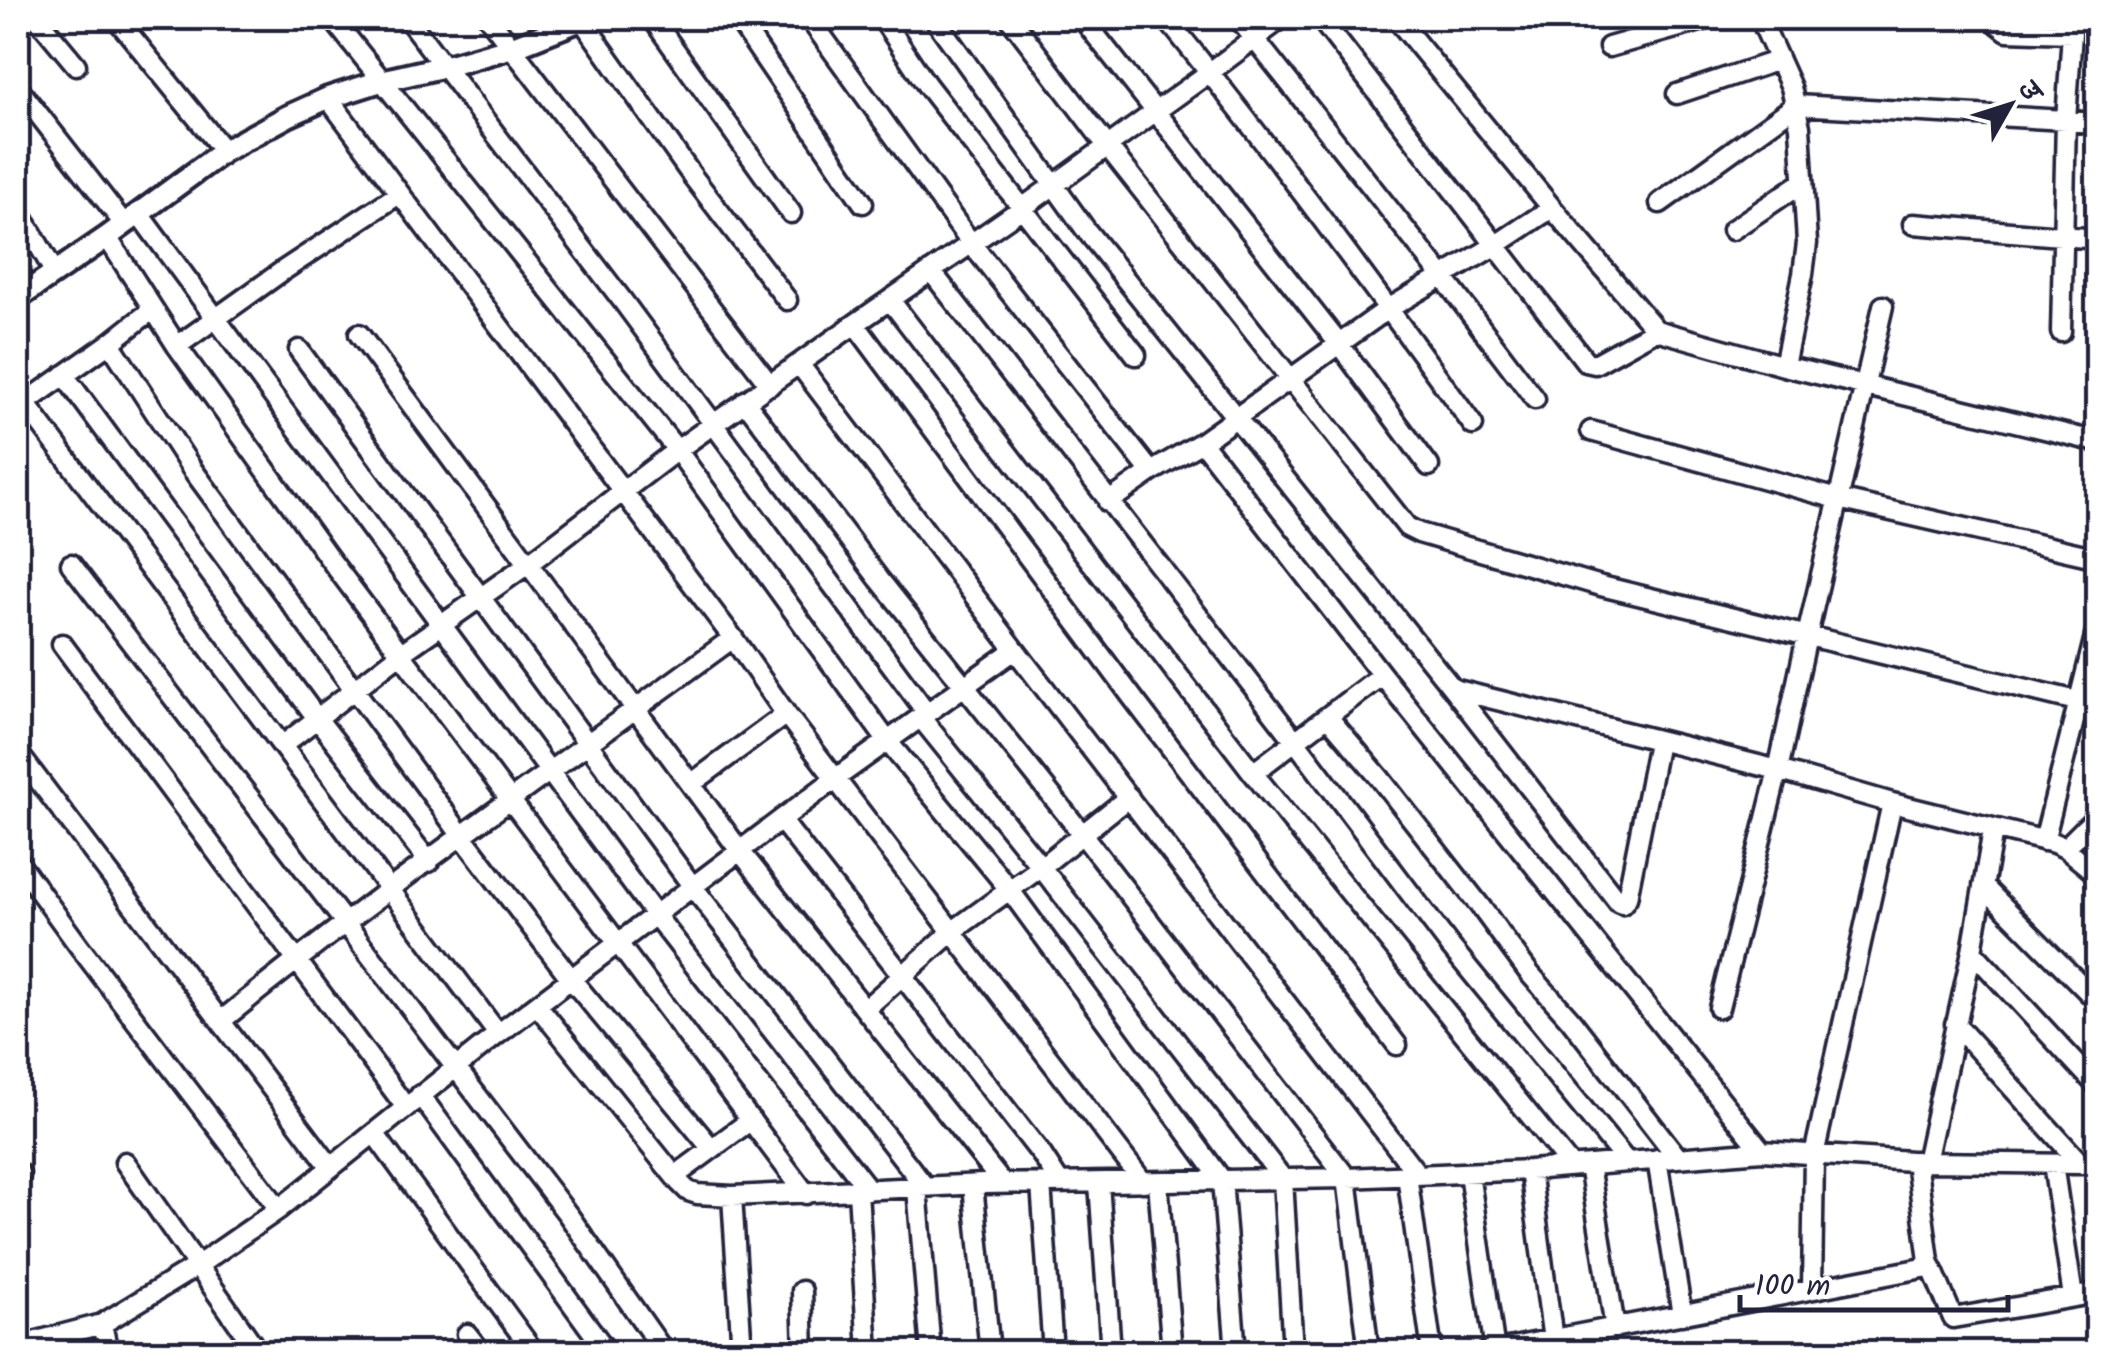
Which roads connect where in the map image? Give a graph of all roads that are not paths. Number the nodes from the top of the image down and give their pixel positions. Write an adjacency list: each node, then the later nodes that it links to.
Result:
1 (37, 18): 28 (street)
2 (116, 18): 40 (street)
3 (332, 18): 31 (street)
4 (407, 18): 29 (street)
5 (489, 18): 25 (street)
6 (584, 18): 22 (street); 61 (street)
7 (652, 18): 49 (street)
8 (738, 18): 44 (street)
9 (809, 18): 55 (street)
10 (882, 18): 48 (street)
11 (934, 18): 42 (street)
12 (1010, 18): 39 (street)
13 (1082, 18): 36 (street)
14 (1166, 18): 30 (street)
15 (1238, 18): 24 (street)
16 (1282, 18): 24 (street)
17 (1320, 18): 56 (street)
18 (1396, 18): 46 (street)
19 (1711, 18): 26 (street)
20 (1760, 18): 27 (street)
21 (1996, 18): 23 (street)
22 (553, 24): 25 (street)
23 (2072, 25): 37 (street)
24 (1254, 38): 30 (street); 59 (street)
25 (513, 47): 29 (street); 81 (street)
26 (1609, 47)
27 (1779, 60): 33 (street); 35 (street)
28 (76, 65)
29 (446, 66): 31 (street); 87 (street)
30 (1210, 72): 36 (street); 65 (street)
31 (382, 81): 34 (street); 91 (street)
32 (18, 88): 51 (street)
33 (1677, 94)
34 (328, 98): 40 (street); 43 (street)
35 (1796, 105): 37 (street); 41 (street); 45 (street)
36 (1156, 112): 39 (street); 72 (street)
37 (2066, 120): 38 (street); 53 (street)
38 (2098, 124)
39 (1108, 147): 42 (street); 79 (street)
40 (224, 151): 51 (street)
41 (1803, 182): 52 (street); 77 (street)
42 (1053, 185): 48 (street); 85 (street)
43 (399, 194): 66 (street); 94 (street)
44 (863, 203)
45 (1660, 203)
46 (1552, 208): 56 (street); 68 (street)
47 (18, 209): 58 (street)
48 (1021, 209): 55 (street); 75 (street)
49 (791, 212)
50 (1914, 224): 53 (street)
51 (124, 225): 58 (street); 64 (street); 66 (street)
52 (1732, 230)
53 (2063, 236): 54 (street); 69 (street)
54 (2098, 239)
55 (970, 243): 57 (street); 93 (street)
56 (1496, 245): 59 (street); 68 (street)
57 (931, 271): 62 (street); 96 (street)
58 (55, 273): 60 (street)
59 (1442, 276): 65 (street); 82 (street)
60 (18, 298)
61 (787, 300)
62 (890, 300): 67 (street); 126 (street)
63 (1884, 306): 80 (street)
64 (153, 309): 71 (street); 73 (street)
65 (1388, 309): 72 (street); 86 (street)
66 (214, 318): 73 (street); 102 (street)
67 (855, 324): 76 (street); 163 (street)
68 (1656, 330): 77 (street)
69 (2061, 332)
70 (359, 334): 99 (street)
71 (110, 343): 78 (street); 110 (street)
72 (1338, 344): 79 (street); 92 (street)
73 (177, 346): 107 (street)
74 (299, 350): 100 (street)
75 (1136, 355)
76 (799, 364): 81 (street); 106 (street)
77 (1784, 366): 80 (street)
78 (64, 375): 84 (street); 117 (street)
79 (1290, 378): 85 (street); 103 (street)
80 (1866, 384): 90 (street); 95 (street)
81 (770, 385): 83 (street)
82 (1535, 399)
83 (745, 401): 87 (street); 109 (street)
84 (21, 405): 122 (street)
85 (1236, 418): 89 (street); 111 (street)
86 (1473, 424)
87 (712, 425): 91 (street); 115 (street)
88 (1591, 431): 95 (street)
89 (1202, 442): 93 (street); 108 (street)
90 (2098, 442)
91 (677, 450): 94 (street); 118 (street)
92 (1429, 466)
93 (1150, 472): 96 (street)
94 (622, 491): 99 (street); 104 (street)
95 (1838, 499): 97 (street); 103 (street)
96 (1108, 502): 119 (street)
97 (2098, 558)
98 (71, 564): 149 (street)
99 (528, 564): 100 (street); 113 (street)
100 (481, 599): 102 (street); 121 (street)
101 (2098, 624): 112 (street)
102 (442, 626): 107 (street); 124 (street)
103 (1806, 636): 112 (street); 125 (street)
104 (734, 638): 113 (street); 114 (street)
105 (62, 644): 153 (street)
106 (1016, 652): 109 (street); 129 (street)
107 (400, 654): 110 (street); 130 (street)
108 (1382, 675): 116 (street); 170 (street)
109 (965, 685): 115 (street); 135 (street)
110 (354, 689): 117 (street); 136 (street)
111 (1453, 690): 120 (street); 120 (street)
112 (2077, 701): 137 (street)
113 (636, 709): 121 (street); 128 (street)
114 (786, 714): 127 (street); 128 (street)
115 (924, 715): 118 (street); 142 (street)
116 (1328, 716): 119 (street); 172 (street)
117 (316, 717): 122 (street); 141 (street)
118 (888, 742): 127 (street); 146 (street)
119 (1296, 742): 126 (street); 176 (street)
120 (1658, 742): 125 (street)
121 (586, 743): 124 (street); 145 (street)
122 (283, 745): 147 (street)
123 (18, 753): 160 (street)
124 (549, 770): 130 (street); 148 (street)
125 (1778, 770): 131 (street); 158 (street)
126 (1252, 773): 179 (street)
127 (836, 778): 133 (street); 150 (street)
128 (691, 784): 139 (street)
129 (1129, 796): 135 (street); 183 (street)
130 (511, 798): 136 (street); 151 (street)
131 (1892, 803): 134 (street); 171 (street)
132 (2098, 815): 138 (street)
133 (781, 820): 139 (street); 154 (street)
134 (1993, 830): 137 (street); 144 (street)
135 (1083, 835): 142 (street); 185 (street)
136 (462, 836): 141 (street); 155 (street)
137 (2044, 841): 138 (street)
138 (2065, 848): 143 (street)
139 (740, 851): 145 (street); 159 (street)
140 (18, 862): 197 (street)
141 (429, 862): 147 (street)
142 (1041, 867): 146 (street); 186 (street)
143 (2098, 875)
144 (1983, 886): 152 (street); 156 (street)
145 (693, 887): 148 (street); 193 (street)
146 (1009, 889): 150 (street); 187 (street)
147 (391, 890): 149 (street); 162 (street)
148 (656, 916): 151 (street); 194 (street)
149 (345, 922): 153 (street); 164 (street)
150 (953, 931): 154 (street); 188 (street)
151 (619, 942): 155 (street); 167 (street)
152 (1972, 950): 161 (street); 165 (street)
153 (295, 960): 160 (street); 166 (street)
154 (901, 977): 159 (street); 189 (street)
155 (572, 980): 157 (street); 169 (street)
156 (2098, 1002)
157 (537, 1005): 162 (street); 184 (street)
158 (1720, 1008)
159 (865, 1010): 191 (street)
160 (220, 1021): 180 (street)
161 (1955, 1024): 174 (street); 177 (street)
162 (498, 1034): 164 (street)
163 (1397, 1044)
164 (456, 1066): 166 (street); 217 (street)
165 (2098, 1087)
166 (413, 1100): 168 (street); 216 (street)
167 (751, 1120): 169 (street); 195 (street)
168 (374, 1133): 180 (street); 215 (street)
169 (712, 1149): 184 (street)
170 (1762, 1150): 171 (street); 172 (street)
171 (1814, 1155): 174 (street); 200 (street)
172 (1678, 1158): 173 (street)
173 (1657, 1159): 176 (street); 204 (street)
174 (1921, 1161): 178 (street); 198 (street)
175 (125, 1162): 199 (street)
176 (1626, 1162): 179 (street)
177 (2089, 1163): 178 (street)
178 (2053, 1164): 203 (street)
179 (1580, 1165): 181 (street); 206 (street)
180 (330, 1166): 197 (street)
181 (1530, 1170): 182 (street); 208 (street)
182 (1470, 1173): 183 (street); 230 (street)
183 (1413, 1175): 185 (street); 229 (street)
184 (675, 1176): 196 (street)
185 (1347, 1178): 186 (street); 228 (street)
186 (1283, 1179): 187 (street); 227 (street)
187 (1222, 1180): 188 (street); 226 (street)
188 (1150, 1182): 190 (street); 225 (street)
189 (1050, 1183): 190 (street); 191 (street); 223 (street)
190 (1099, 1183): 224 (street)
191 (1003, 1184): 192 (street)
192 (973, 1185): 193 (street); 222 (street)
193 (921, 1188): 194 (street); 221 (street)
194 (863, 1191): 195 (street); 220 (street)
195 (806, 1194): 196 (street)
196 (732, 1196): 218 (street)
197 (279, 1209): 199 (street)
198 (1929, 1261): 200 (street); 203 (street)
199 (197, 1266): 205 (street); 213 (street)
200 (1812, 1289): 204 (street)
201 (802, 1291): 219 (street)
202 (2098, 1292): 203 (street)
203 (2073, 1297)
204 (1682, 1315): 206 (street)
205 (102, 1324): 210 (street); 212 (street)
206 (1615, 1328): 208 (street)
207 (467, 1334): 214 (street)
208 (1553, 1340): 230 (street)
209 (18, 1346): 210 (street)
210 (44, 1346)
211 (2098, 1351): 231 (street)
212 (108, 1352)
213 (258, 1352)
214 (481, 1352)
215 (534, 1352)
216 (607, 1352)
217 (664, 1352)
218 (742, 1352)
219 (804, 1352)
220 (868, 1352)
221 (930, 1352)
222 (990, 1352)
223 (1053, 1352)
224 (1111, 1352)
225 (1172, 1352)
226 (1236, 1352)
227 (1294, 1352)
228 (1368, 1352)
229 (1432, 1352)
230 (1491, 1352)
231 (2090, 1352)

